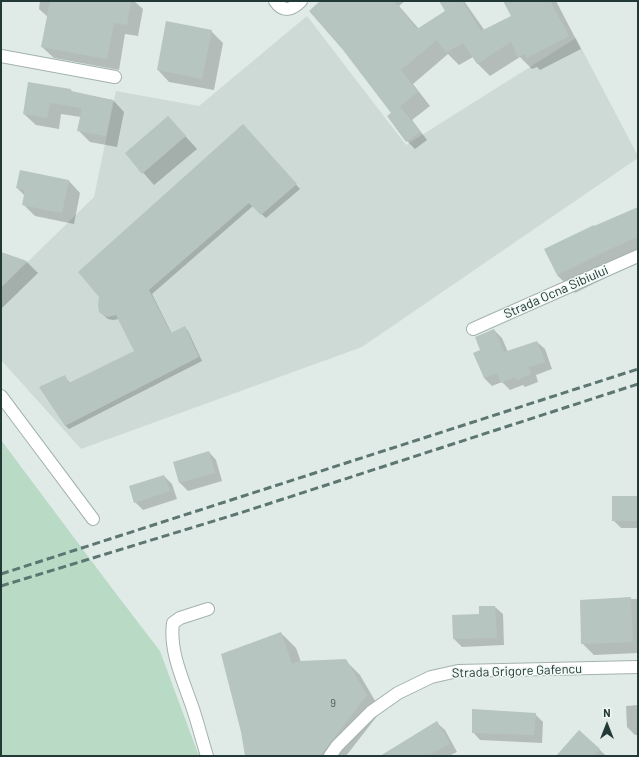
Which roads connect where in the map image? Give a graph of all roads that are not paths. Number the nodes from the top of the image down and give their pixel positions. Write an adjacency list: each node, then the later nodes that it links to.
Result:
1 (275, 1): 2 (street)
2 (301, 1)
3 (1, 56): 4 (street)
4 (115, 77)
5 (638, 256): 6 (street, Strada Ocna Sibiului)
6 (473, 328)
7 (1, 396): 8 (street)
8 (94, 519)
9 (208, 609): 11 (street)
10 (638, 667): 12 (street, Strada Grigore Gafencu)
11 (207, 756)
12 (330, 756)

